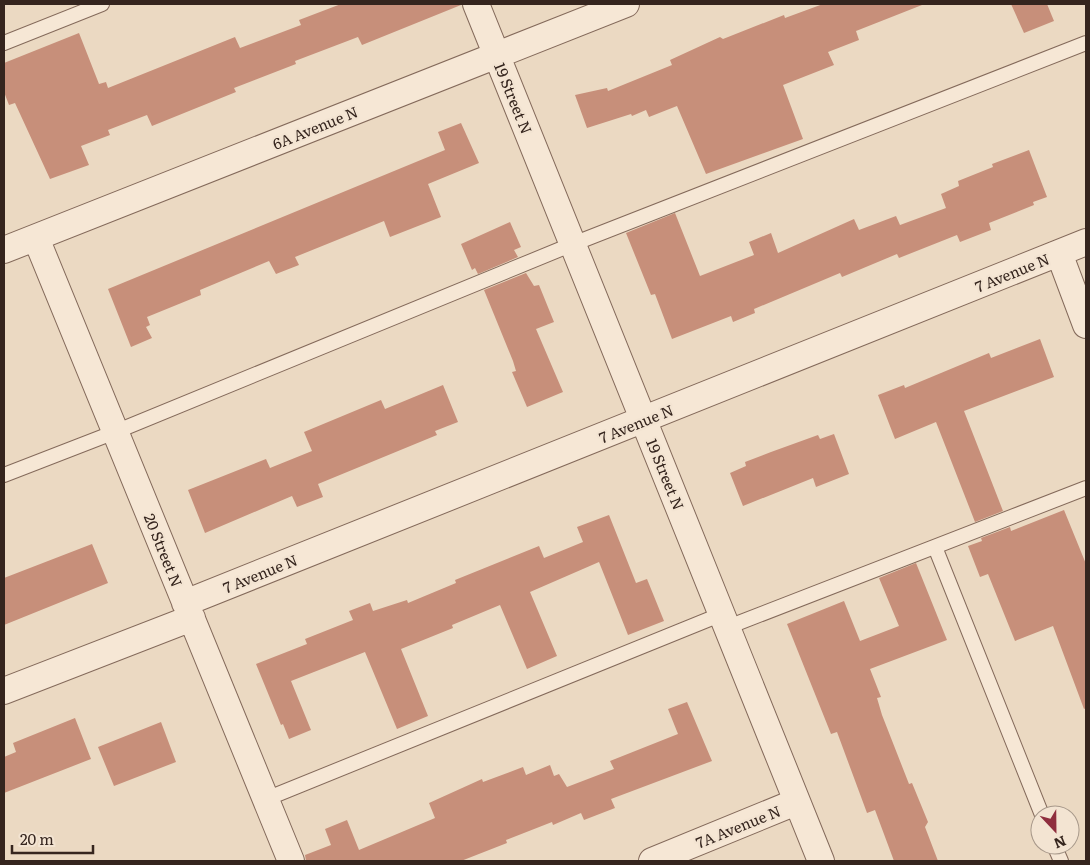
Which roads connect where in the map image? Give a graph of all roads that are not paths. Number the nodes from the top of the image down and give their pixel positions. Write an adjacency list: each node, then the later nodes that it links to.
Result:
1 (102, 4): 4 (lane)
2 (476, 4): 6 (street, 19 Street N)
3 (626, 4): 6 (street, 6A Avenue N)
4 (4, 43)
5 (1086, 43): 10 (lane)
6 (497, 55): 7 (street, 6A Avenue N); 10 (street, 19 Street N)
7 (36, 238): 9 (street, 6A Avenue N); 14 (street, 20 Street N)
8 (1086, 242): 11 (street, 7 Avenue N)
9 (6, 243)
10 (573, 244): 13 (street, 19 Street N); 14 (lane)
11 (1059, 253): 12 (street); 13 (street, 7 Avenue N)
12 (1086, 324)
13 (644, 419): 18 (street, 7 Avenue N); 19 (street, 19 Street N)
14 (115, 432): 15 (lane); 18 (street, 20 Street N)
15 (4, 475)
16 (1086, 488): 17 (lane)
17 (936, 547): 19 (lane); 23 (lane)
18 (188, 610): 20 (street, 7 Avenue N); 21 (street, 20 Street N)
19 (725, 621): 21 (lane); 22 (street, 19 Street N)
20 (4, 691)
21 (266, 798): 24 (street, 20 Street N)
22 (796, 802): 25 (street, 7A Avenue N); 26 (street, 19 Street N)
23 (1038, 805)
24 (291, 861)
25 (652, 861)
26 (821, 861)

